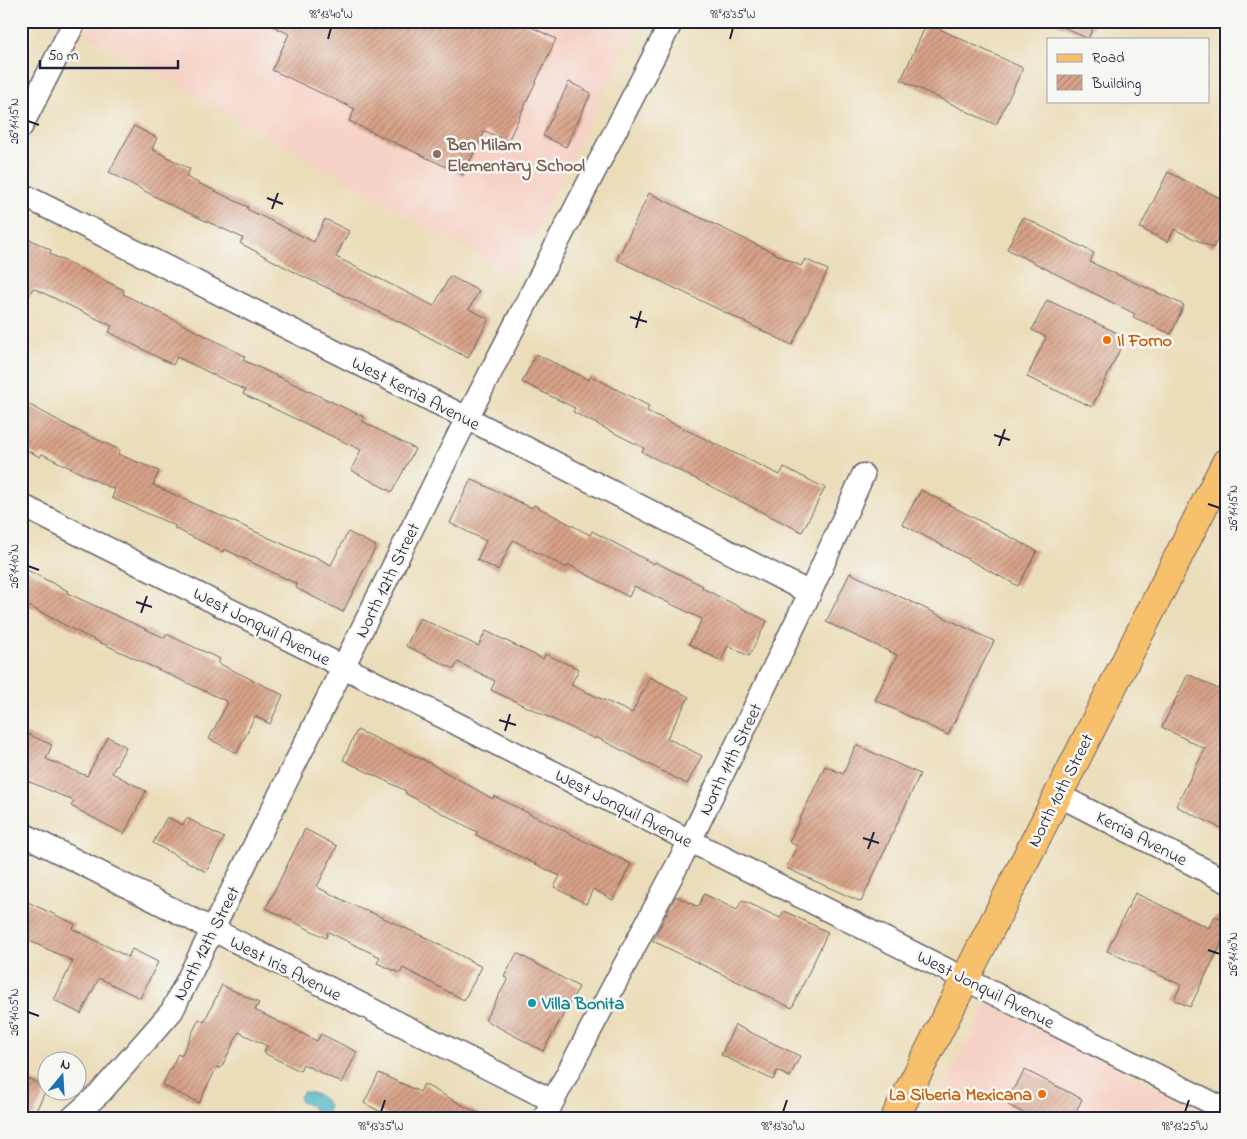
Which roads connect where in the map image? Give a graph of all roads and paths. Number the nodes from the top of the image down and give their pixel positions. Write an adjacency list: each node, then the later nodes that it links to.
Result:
1 (74, 21): 3 (street)
2 (672, 21): 5 (street, North 12th Street)
3 (21, 127)
4 (21, 194): 5 (street, West Kerria Avenue)
5 (467, 418): 9 (street, West Kerria Avenue); 10 (street, North 12th Street)
6 (1226, 462): 11 (main road, North 10th Street)
7 (863, 475): 9 (street, North 11th Street)
8 (21, 506): 10 (street, West Jonquil Avenue)
9 (810, 594): 13 (street, North 11th Street)
10 (344, 667): 13 (street, West Jonquil Avenue); 15 (street, North 12th Street)
11 (1058, 795): 14 (street, Kerria Avenue); 16 (main road, North 10th Street)
12 (21, 833): 15 (street, West Iris Avenue)
13 (690, 841): 16 (street, West Jonquil Avenue); 17 (street, North 11th Street)
14 (1226, 881)
15 (213, 931): 17 (street, West Iris Avenue); 19 (street, North 12th Street)
16 (965, 978): 18 (street, West Jonquil Avenue); 20 (main road, North 10th Street)
17 (548, 1109)
18 (1226, 1110)
19 (72, 1118)
20 (895, 1118)

